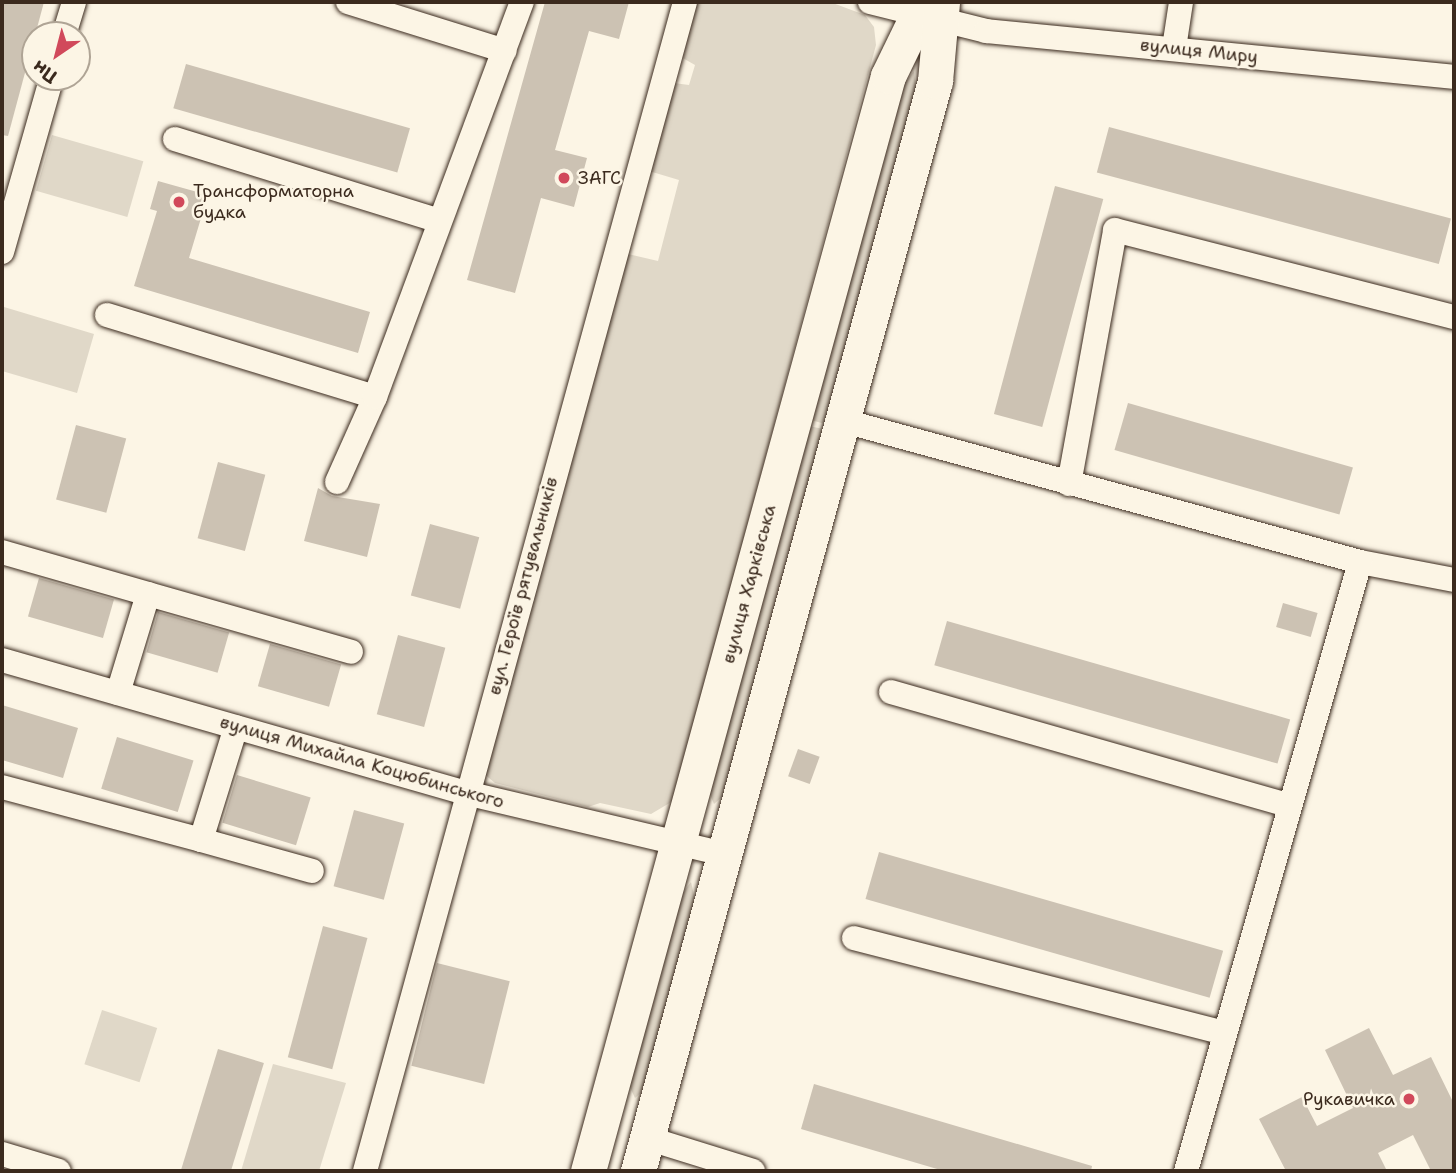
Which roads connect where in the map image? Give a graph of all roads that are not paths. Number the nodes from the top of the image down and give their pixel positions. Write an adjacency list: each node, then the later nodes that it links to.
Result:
1 (74, 2): 8 (street)
2 (348, 2): 10 (street)
3 (522, 2): 10 (street)
4 (685, 2): 32 (street, вул. Героїв рятувальників)
5 (870, 2): 7 (street, вулиця Миру)
6 (1181, 2): 9 (street)
7 (931, 10): 9 (street, вулиця Миру); 19 (street); 35 (street, вулиця Харківська)
8 (68, 21)
9 (1174, 48): 11 (street, вулиця Миру)
10 (505, 51): 14 (street)
11 (1454, 76)
12 (48, 91): 15 (street)
13 (175, 139): 14 (street)
14 (440, 221): 18 (street)
15 (2, 252)
16 (107, 315): 18 (street)
17 (1454, 317): 21 (street)
18 (375, 397): 20 (street)
19 (844, 421): 21 (street); 36 (street)
20 (337, 482)
21 (1069, 484): 23 (street)
22 (2, 552): 25 (street)
23 (1360, 562): 24 (street); 33 (street)
24 (1454, 580)
25 (148, 594): 26 (street); 29 (street)
26 (351, 652)
27 (2, 660): 29 (street, вулиця Михайла Коцюбинського)
28 (891, 692): 33 (street)
29 (118, 693): 30 (street, вулиця Михайла Коцюбинського)
30 (236, 727): 32 (street, вулиця Михайла Коцюбинського); 34 (street)
31 (2, 787): 34 (street)
32 (466, 793): 35 (street, вулиця Михайла Коцюбинського); 44 (street, вул. Героїв рятувальників)
33 (1288, 805): 39 (street)
34 (201, 840): 37 (street)
35 (677, 844): 36 (street, вулиця Михайла Коцюбинського); 40 (street, вулиця Харківська)
36 (724, 854): 41 (street)
37 (312, 871)
38 (854, 938): 39 (street)
39 (1223, 1033): 48 (street)
40 (600, 1126): 41 (street); 45 (street, вулиця Харківська)
41 (647, 1138): 46 (street); 47 (street)
42 (2, 1154): 43 (street)
43 (59, 1171)
44 (365, 1171)
45 (588, 1171)
46 (638, 1171)
47 (753, 1171)
48 (1186, 1171)

